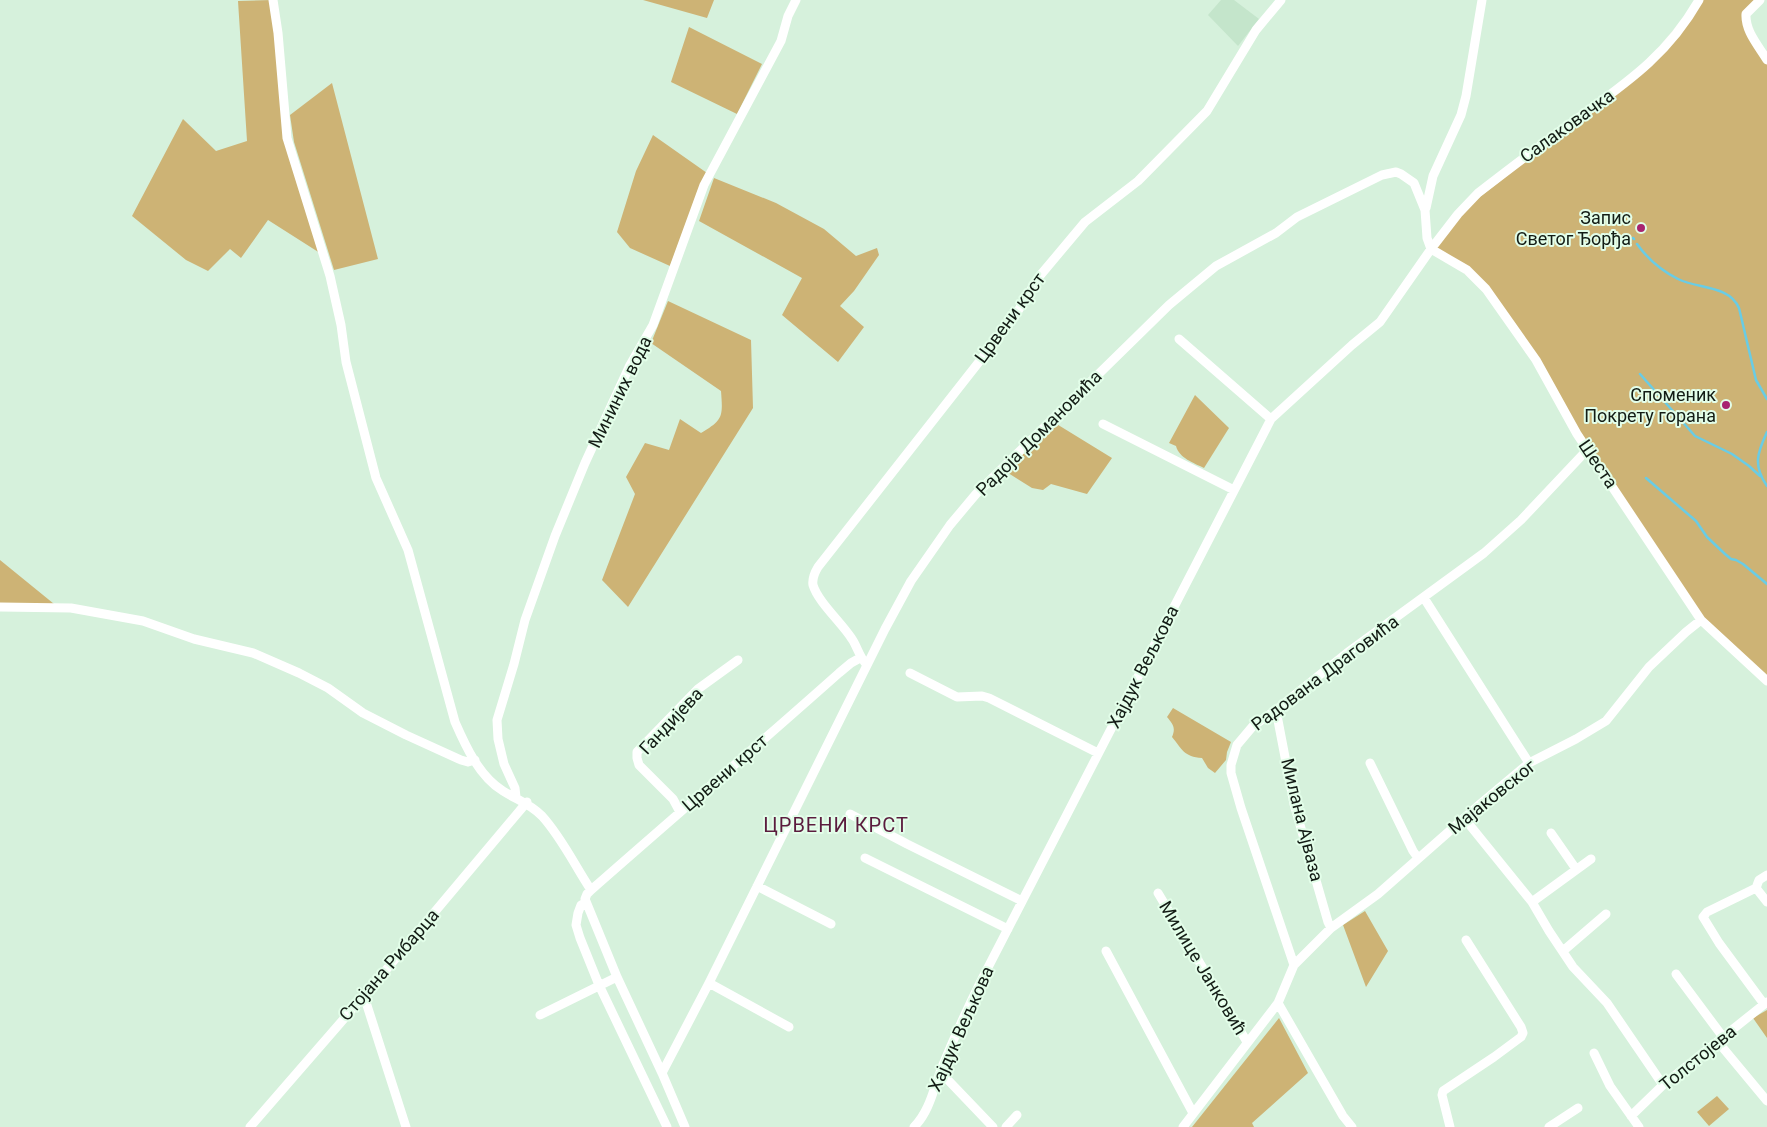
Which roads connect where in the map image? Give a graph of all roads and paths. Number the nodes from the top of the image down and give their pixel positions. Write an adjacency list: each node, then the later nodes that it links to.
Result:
1 (273, 0): 25 (street)
2 (796, 0): 28 (street, Мининих вода)
3 (1281, 0): 18 (street, Црвени крст)
4 (1482, 0): 8 (street)
5 (1699, 0): 9 (street, Салаковачка)
6 (1760, 0): 7 (street)
7 (1767, 60)
8 (1425, 210): 9 (street, Радоја Домановића); 20 (street, Радоја Домановића)
9 (1431, 249): 11 (street, Хајдук Вељкова); 13 (street, Шеста)
10 (1179, 339): 11 (street)
11 (1271, 418): 14 (street, Хајдук Вељкова)
12 (1103, 424): 14 (street)
13 (1587, 450): 15 (street, Радована Драговића); 17 (street, Шеста)
14 (1234, 490): 24 (street, Хајдук Вељкова)
15 (1424, 598): 23 (street, Радована Драговића); 27 (street)
16 (0, 607): 25 (street)
17 (1701, 620): 22 (street, Шеста); 27 (street, Мајаковског)
18 (860, 658): 20 (street, Црвени крст); 30 (street, Црвени крст)
19 (738, 660): 30 (street, Гандијева)
20 (867, 665): 39 (street, Радоја Домановића)
21 (910, 673): 24 (street)
22 (1767, 681)
23 (1276, 710): 49 (street, Милана Ајваза); 54 (street, Радована Драговића)
24 (1098, 753): 43 (street, Хајдук Вељкова)
25 (475, 760): 28 (street)
26 (1370, 763): 35 (street)
27 (1530, 763): 32 (street, Мајаковског)
28 (516, 797): 29 (street)
29 (526, 802): 41 (street); 59 (street, Стојана Рибарца)
30 (680, 812): 41 (street, Црвени крст)
31 (850, 814): 43 (street)
32 (1464, 818): 35 (street, Мајаковског); 45 (street)
33 (1551, 833): 37 (street)
34 (865, 858): 50 (street)
35 (1418, 858): 49 (street, Мајаковског)
36 (1591, 859): 37 (street)
37 (1576, 869): 45 (street)
38 (1767, 875): 40 (street)
39 (757, 886): 48 (street); 57 (street, Радоја Домановића)
40 (1756, 888): 46 (street); 61 (street)
41 (591, 890): 44 (street)
42 (1158, 893): 65 (street, Милице Јанковић)
43 (1022, 901): 50 (street, Хајдук Вељкова)
44 (586, 902): 56 (street); 58 (street)
45 (1532, 902): 53 (street)
46 (1767, 902)
47 (1606, 914): 53 (street)
48 (831, 924)
49 (1331, 928): 54 (street, Мајаковског)
50 (1008, 929): 69 (street, Хајдук Вељкова)
51 (1466, 940): 85 (street)
52 (1106, 951): 73 (street)
53 (1563, 952): 70 (street)
54 (1294, 965): 60 (street, Мајаковског)
55 (1676, 974): 64 (street)
56 (617, 977): 58 (street); 68 (street)
57 (709, 983): 63 (street); 68 (street, Радоја Домановића)
58 (599, 985): 62 (street); 78 (street)
59 (364, 996): 76 (street, Стојана Рибарца); 77 (street)
60 (1278, 1003): 65 (street, Мајаковског); 84 (street)
61 (1766, 1003): 64 (street, Толстојева)
62 (540, 1015)
63 (789, 1027)
64 (1723, 1037): 70 (street, Толстојева)
65 (1247, 1042): 73 (street, Мајаковског)
66 (1723, 1048): 71 (street)
67 (1594, 1053): 75 (street)
68 (662, 1072): 79 (street)
69 (939, 1075): 80 (street, Хајдук Вељкова); 81 (street)
70 (1662, 1086): 75 (street, Толстојева)
71 (1767, 1101)
72 (1578, 1108): 86 (street)
73 (1193, 1112): 83 (street, Мајаковског)
74 (1017, 1115): 82 (street)
75 (1631, 1116): 87 (street)
76 (250, 1127)
77 (406, 1127)
78 (667, 1127)
79 (683, 1127)
80 (914, 1127)
81 (993, 1127)
82 (1006, 1127)
83 (1183, 1127)
84 (1352, 1127)
85 (1450, 1127)
86 (1549, 1127)
87 (1639, 1127)

